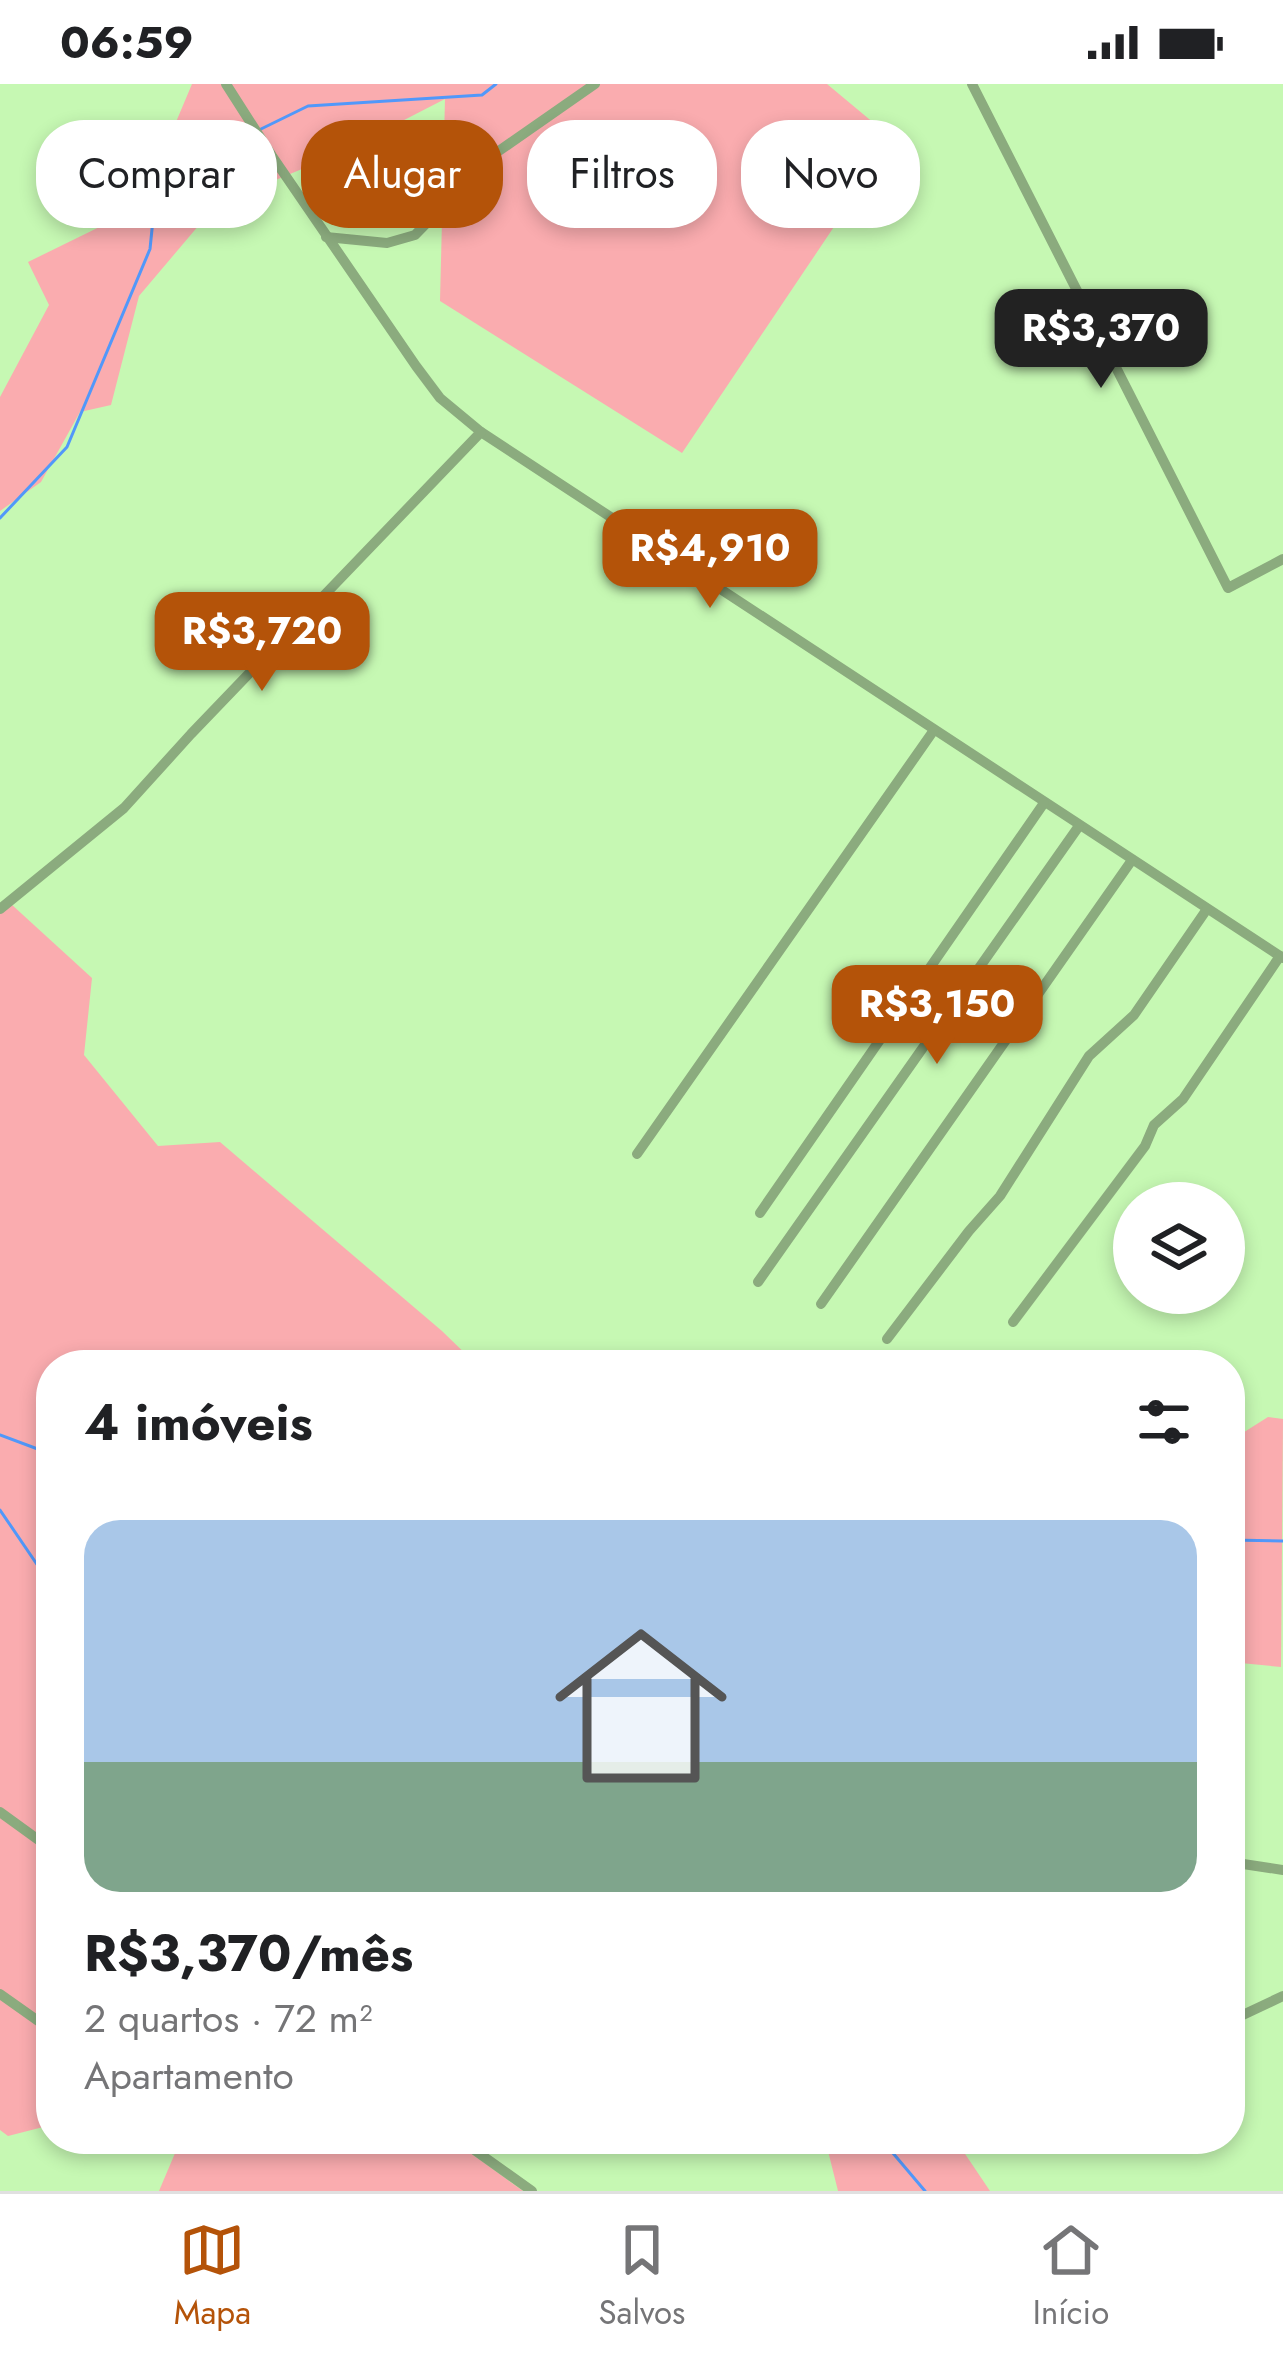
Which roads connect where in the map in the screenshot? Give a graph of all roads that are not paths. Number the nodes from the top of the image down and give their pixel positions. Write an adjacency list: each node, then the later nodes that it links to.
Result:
1 (226, 84): 4 (street)
2 (595, 84): 4 (street)
3 (972, 84): 6 (street)
4 (326, 237): 5 (street)
5 (481, 433): 7 (street); 11 (street)
6 (1283, 559)
7 (934, 730): 8 (street); 14 (street)
8 (1044, 803): 9 (street); 15 (street)
9 (1078, 826): 10 (street); 16 (street)
10 (1132, 860): 12 (street); 17 (street)
11 (0, 909)
12 (1207, 909): 13 (street); 19 (street)
13 (1282, 957): 18 (street)
14 (638, 1154)
15 (760, 1213)
16 (758, 1282)
17 (821, 1304)
18 (1013, 1322)
19 (887, 1339)
20 (0, 1812): 21 (street)
21 (36, 1838)
22 (1245, 1864): 23 (street)
23 (1283, 1870)
24 (0, 1994): 27 (street)
25 (1283, 1996): 26 (street)
26 (1245, 2014)
27 (36, 2019)
28 (480, 2154): 29 (street)
29 (532, 2191)

